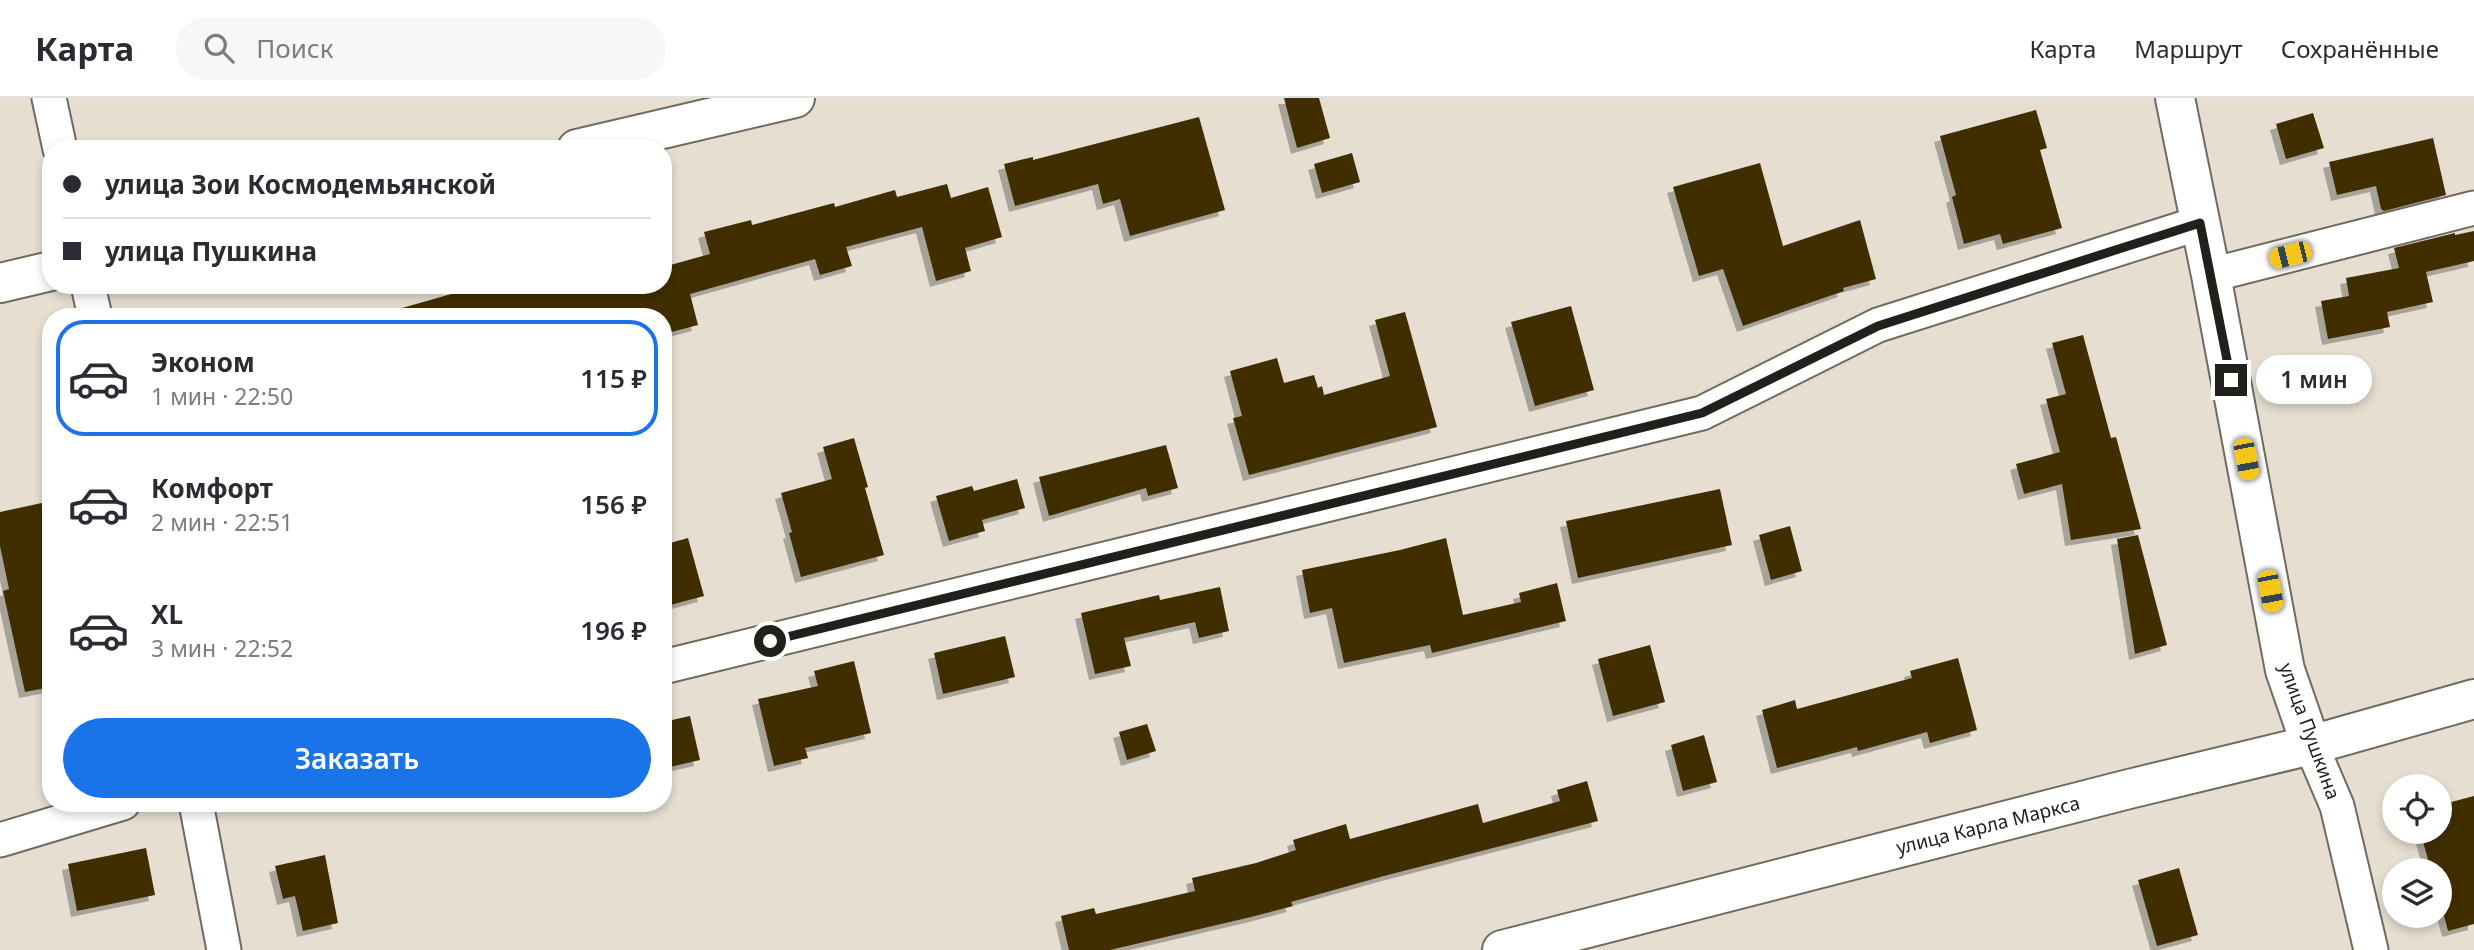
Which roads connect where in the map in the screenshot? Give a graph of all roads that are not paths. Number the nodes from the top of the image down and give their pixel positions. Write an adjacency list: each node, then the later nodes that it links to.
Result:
1 (49, 98): 4 (street)
2 (795, 98): 5 (street)
3 (2175, 98): 7 (street, улица Пушкина)
4 (58, 140)
5 (615, 140)
6 (2474, 208): 9 (street)
7 (2200, 223): 9 (street, улица Пушкина); 11 (street)
8 (42, 273): 10 (street)
9 (2211, 275): 13 (street, улица Пушкина)
10 (0, 283)
11 (672, 665)
12 (2474, 699): 13 (street, улица Карла Маркса)
13 (2311, 745): 18 (street, улица Карла Маркса); 19 (street, улица Пушкина)
14 (93, 812): 16 (street)
15 (197, 812): 17 (street)
16 (0, 840)
17 (224, 950)
18 (1502, 950)
19 (2371, 950)

